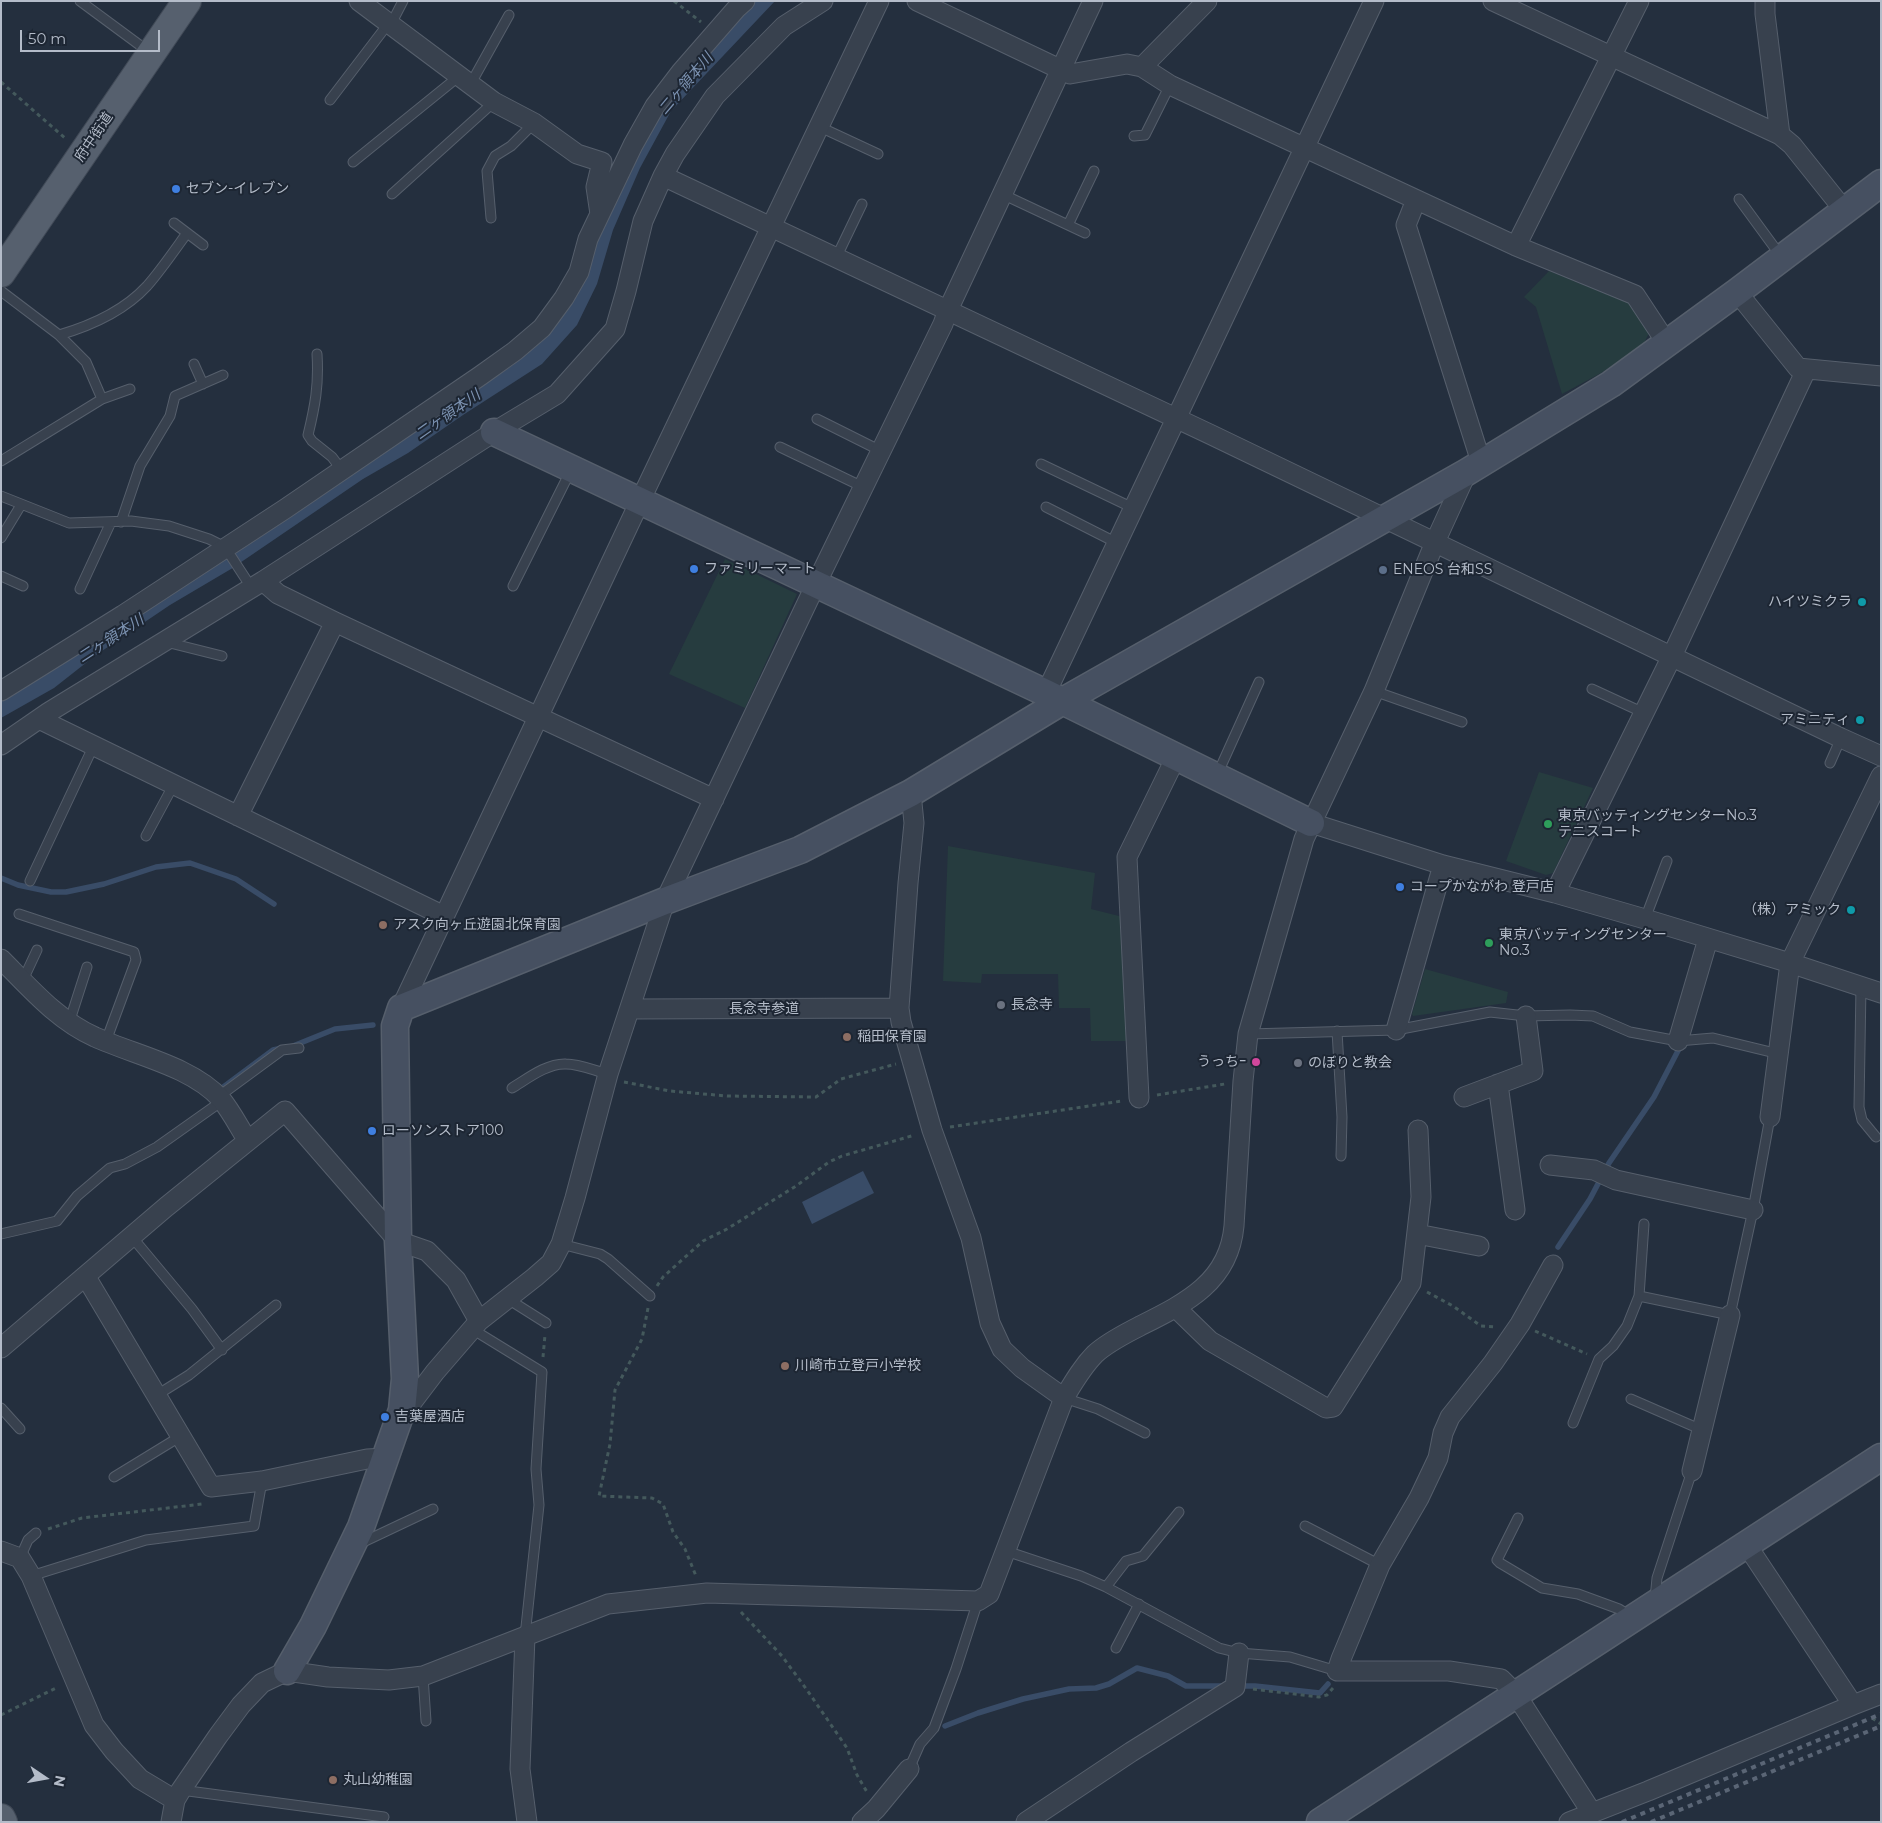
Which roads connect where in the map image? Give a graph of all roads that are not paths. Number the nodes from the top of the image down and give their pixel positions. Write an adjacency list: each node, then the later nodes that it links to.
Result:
1 (80, 1): 17 (lane)
2 (187, 1): 17 (main road, 府中街道)
3 (359, 1): 16 (street)
4 (403, 1): 16 (lane)
5 (745, 1): 41 (street)
6 (823, 1): 33 (street)
7 (879, 1): 26 (street)
8 (917, 1): 20 (street)
9 (1093, 1): 20 (street)
10 (1207, 1): 19 (street)
11 (1374, 1): 29 (street)
12 (1493, 1): 18 (street)
13 (1639, 1): 18 (street)
14 (1765, 1): 28 (street)
15 (509, 15): 21 (lane)
16 (389, 25): 21 (street); 23 (lane)
17 (151, 54): 52 (main road, 府中街道)
18 (1612, 57): 28 (street); 49 (street)
19 (1142, 67): 20 (street); 22 (street)
20 (1061, 70): 36 (street)
21 (464, 81): 24 (street); 31 (lane)
22 (1170, 85): 27 (lane); 29 (street)
23 (330, 100)
24 (494, 102): 25 (street); 35 (lane)
25 (534, 123): 41 (street); 42 (lane)
26 (820, 127): 30 (lane); 45 (street)
27 (1134, 136)
28 (1780, 136): 40 (street)
29 (1306, 147): 38 (street); 66 (street)
30 (878, 154)
31 (353, 162)
32 (1094, 171): 44 (lane)
33 (663, 176): 45 (street); 68 (street)
34 (1881, 183): 40 (street)
35 (392, 194)
36 (1002, 194): 44 (lane); 55 (street)
37 (1738, 199): 51 (lane)
38 (1416, 200): 49 (street); 73 (street)
39 (862, 204): 50 (lane)
40 (1844, 210): 51 (street)
41 (600, 214): 75 (street)
42 (491, 218)
43 (174, 223): 46 (lane)
44 (1068, 225): 47 (lane)
45 (772, 227): 50 (street); 78 (street)
46 (187, 233): 48 (lane); 56 (lane)
47 (1084, 233)
48 (203, 245)
49 (1516, 246): 57 (street)
50 (837, 256): 55 (street)
51 (1782, 258): 54 (street)
52 (1, 272)
53 (1, 291): 56 (lane)
54 (1738, 292): 57 (street); 60 (street)
55 (948, 310): 66 (street); 70 (street)
56 (59, 335): 65 (lane)
57 (1666, 342): 73 (street)
58 (317, 354): 75 (lane)
59 (194, 364): 63 (lane)
60 (1806, 370): 62 (street); 97 (street)
61 (223, 376): 63 (lane)
62 (1881, 376)
63 (203, 384): 83 (lane)
64 (130, 389): 65 (lane)
65 (102, 399): 71 (lane)
66 (1176, 418): 81 (street); 82 (street)
67 (817, 419): 70 (lane)
68 (494, 432): 74 (street); 89 (street)
69 (780, 447): 76 (lane)
70 (881, 451): 76 (street)
71 (1, 461)
72 (1041, 464): 81 (lane)
73 (1474, 467): 82 (street); 85 (street)
74 (571, 469): 78 (street); 92 (lane)
75 (341, 470): 87 (street)
76 (863, 487): 90 (street)
77 (1, 496): 79 (lane)
78 (640, 501): 90 (street); 104 (street)
79 (21, 505): 83 (lane); 84 (lane)
80 (1046, 507): 86 (lane)
81 (1134, 508): 86 (street)
82 (1384, 517): 85 (street); 102 (street)
83 (116, 522): 87 (lane); 93 (lane)
84 (1, 538)
85 (1435, 542): 97 (street); 101 (street)
86 (1117, 544): 102 (street)
87 (225, 547): 89 (lane); 100 (street)
88 (1, 576): 91 (lane)
89 (257, 584): 94 (street); 95 (street)
90 (816, 584): 102 (street); 117 (street)
91 (23, 586)
92 (513, 586)
93 (80, 589)
94 (335, 622): 104 (street); 119 (street)
95 (164, 641): 96 (lane); 105 (street)
96 (222, 656)
97 (1672, 656): 103 (street); 107 (street)
98 (1259, 682): 113 (lane)
99 (1592, 689): 103 (lane)
100 (1, 691)
101 (1374, 691): 106 (lane); 120 (street)
102 (1053, 698): 111 (street); 116 (street)
103 (1644, 713): 125 (street)
104 (538, 718): 117 (street); 128 (street)
105 (39, 719): 108 (street); 109 (street)
106 (1462, 722)
107 (1841, 738): 110 (street); 112 (lane)
108 (1, 745)
109 (94, 745): 115 (street); 124 (lane)
110 (1881, 756)
111 (1176, 757): 113 (street); 154 (street)
112 (1830, 763)
113 (1216, 776): 120 (street)
114 (1881, 776): 118 (street)
115 (174, 784): 119 (street); 121 (lane)
116 (911, 794): 126 (street); 139 (street)
117 (714, 799): 126 (street)
118 (1874, 805): 133 (street)
119 (238, 816): 128 (street)
120 (1311, 823): 123 (street); 145 (street)
121 (146, 836)
122 (1667, 861): 129 (lane)
123 (1443, 865): 125 (street); 143 (street)
124 (30, 881)
125 (1555, 893): 129 (street)
126 (665, 901): 138 (street); 140 (street)
127 (19, 914): 146 (lane)
128 (444, 916): 138 (street)
129 (1645, 919): 130 (street)
130 (1708, 939): 133 (street); 147 (street)
131 (37, 950): 135 (lane)
132 (1, 959): 135 (street)
133 (1790, 963): 136 (street); 149 (street)
134 (87, 967): 142 (lane)
135 (23, 980): 142 (street)
136 (1860, 985): 137 (street); 158 (lane)
137 (1881, 993)
138 (401, 1008): 168 (street)
139 (899, 1008): 140 (street, 長念寺参道); 184 (street)
140 (630, 1009): 150 (street)
141 (1526, 1016): 143 (lane); 147 (lane); 151 (street)
142 (69, 1023): 146 (street)
143 (1396, 1030): 144 (lane)
144 (1336, 1031): 145 (lane); 160 (lane)
145 (1248, 1034): 177 (street)
146 (106, 1041): 155 (street)
147 (1678, 1041): 149 (lane)
148 (299, 1048): 155 (lane)
149 (1778, 1054): 156 (street)
150 (608, 1076): 152 (lane); 169 (street)
151 (1498, 1084): 153 (street); 162 (street)
152 (512, 1088)
153 (1464, 1097)
154 (1139, 1098)
155 (220, 1099): 159 (street); 165 (lane)
156 (1770, 1117): 163 (lane)
157 (1418, 1130): 166 (street)
158 (1876, 1137)
159 (248, 1141): 167 (street); 168 (street)
160 (1341, 1156)
161 (1550, 1165): 163 (street)
162 (1515, 1210)
163 (1753, 1210): 178 (lane)
164 (1644, 1224): 174 (lane)
165 (1, 1234)
166 (1417, 1234): 170 (street); 177 (street)
167 (132, 1237): 172 (street); 182 (lane)
168 (398, 1241): 180 (street); 187 (street)
169 (561, 1244): 173 (lane); 175 (street)
170 (1479, 1246)
171 (1552, 1265): 208 (street)
172 (86, 1277): 181 (street); 183 (street)
173 (650, 1296)
174 (1639, 1296): 178 (lane); 188 (lane)
175 (508, 1299): 179 (lane); 180 (street)
176 (276, 1305): 182 (lane)
177 (1176, 1308): 184 (street)
178 (1730, 1315): 190 (street)
179 (546, 1323)
180 (475, 1325): 187 (street); 214 (lane)
181 (1, 1348)
182 (222, 1350): 183 (lane)
183 (157, 1395): 192 (street)
184 (1064, 1398): 191 (lane); 206 (street)
185 (1631, 1399): 190 (lane)
186 (1, 1408): 189 (lane)
187 (402, 1410): 194 (street)
188 (1573, 1423)
189 (20, 1429)
190 (1702, 1430): 195 (street)
191 (1145, 1433)
192 (181, 1436): 196 (lane); 197 (street)
193 (1881, 1457): 203 (street)
194 (386, 1458): 197 (street); 204 (street)
195 (1692, 1471): 213 (lane)
196 (114, 1477)
197 (262, 1482): 209 (lane)
198 (433, 1509): 204 (lane)
199 (1179, 1512): 210 (lane)
200 (1518, 1518): 213 (lane)
201 (1305, 1526): 208 (lane)
202 (36, 1533): 207 (lane)
203 (1746, 1544): 213 (street); 222 (street)
204 (351, 1548): 217 (street)
205 (1, 1551): 207 (street)
206 (1006, 1551): 210 (lane); 211 (street)
207 (20, 1558): 209 (street)
208 (1380, 1566): 218 (street)
209 (31, 1576): 225 (street)
210 (1106, 1587): 212 (lane)
211 (978, 1601): 214 (street); 224 (lane)
212 (1138, 1604): 215 (lane); 216 (lane)
213 (1644, 1611): 220 (street)
214 (525, 1636): 219 (street); 233 (street)
215 (1116, 1648)
216 (1239, 1654): 218 (lane); 235 (street)
217 (287, 1671): 219 (street); 225 (street)
218 (1337, 1671): 220 (street)
219 (422, 1676): 223 (lane)
220 (1516, 1693): 226 (street); 236 (street)
221 (1881, 1694): 222 (street)
222 (1853, 1706): 226 (street)
223 (426, 1720)
224 (909, 1769): 227 (street)
225 (178, 1795): 230 (lane); 232 (street)
226 (1592, 1812): 237 (street)
227 (882, 1815): 234 (street)
228 (384, 1817): 230 (lane)
229 (1, 1818): 231 (main road)
230 (359, 1818)
231 (4, 1822)
232 (171, 1822)
233 (527, 1822)
234 (862, 1822)
235 (1026, 1822)
236 (1320, 1822)
237 (1569, 1822)

